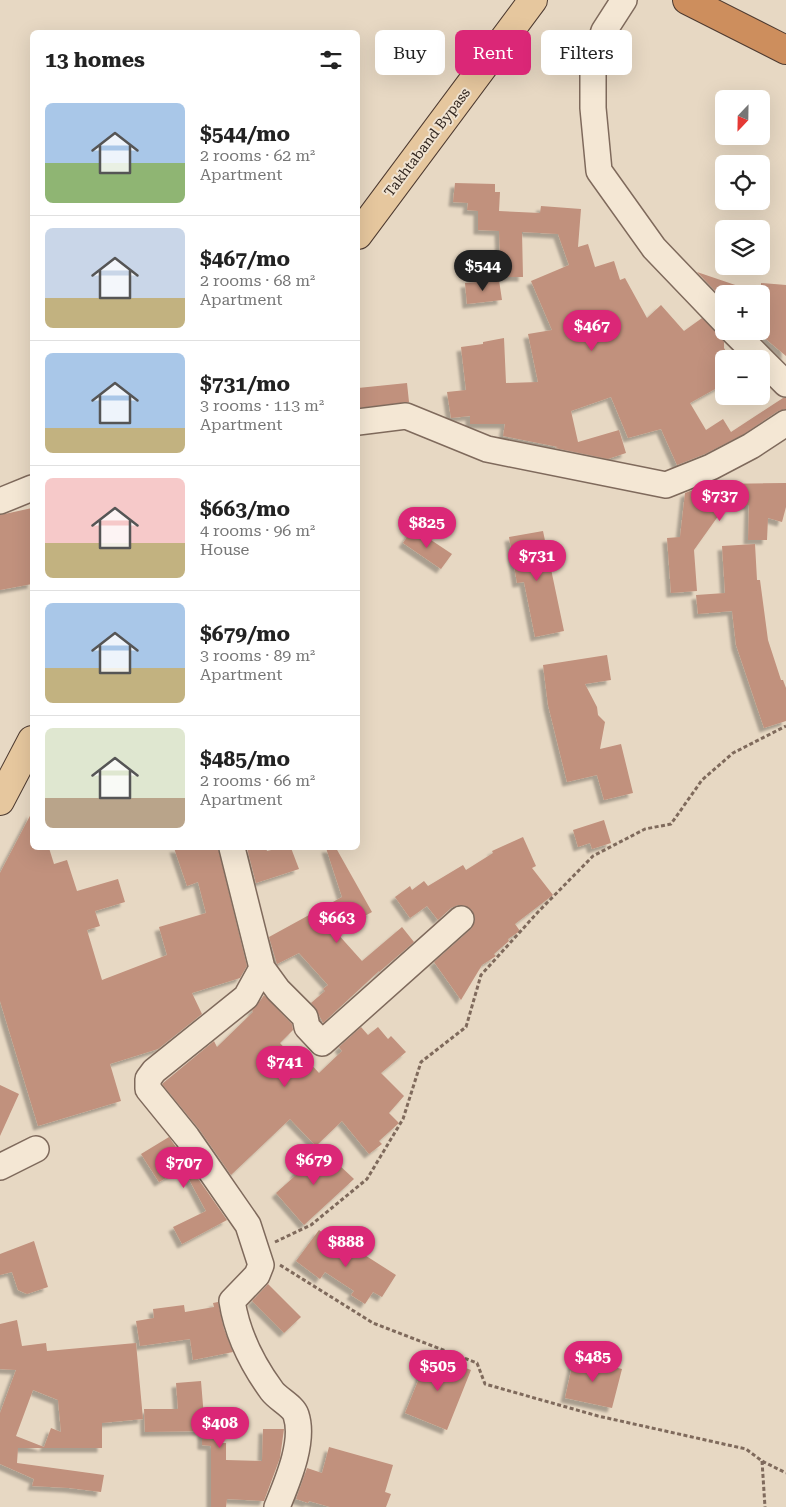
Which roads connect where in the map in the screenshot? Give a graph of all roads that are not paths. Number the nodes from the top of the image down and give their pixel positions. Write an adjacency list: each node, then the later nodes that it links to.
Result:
1 (533, 0): 5 (main road, Takhtaband Bypass)
2 (624, 0): 6 (street)
3 (687, 0): 4 (highway)
4 (786, 50)
5 (360, 232)
6 (715, 312)
7 (742, 340): 8 (street)
8 (752, 350)
9 (770, 368): 10 (street)
10 (786, 384)
11 (360, 422): 12 (street)
12 (786, 424)
13 (30, 489): 14 (street)
14 (0, 501)
15 (30, 744): 16 (main road)
16 (0, 801)
17 (232, 850): 19 (street)
18 (461, 919): 19 (street)
19 (262, 968): 22 (street)
20 (36, 1149): 21 (street)
21 (0, 1167)
22 (277, 1507)

